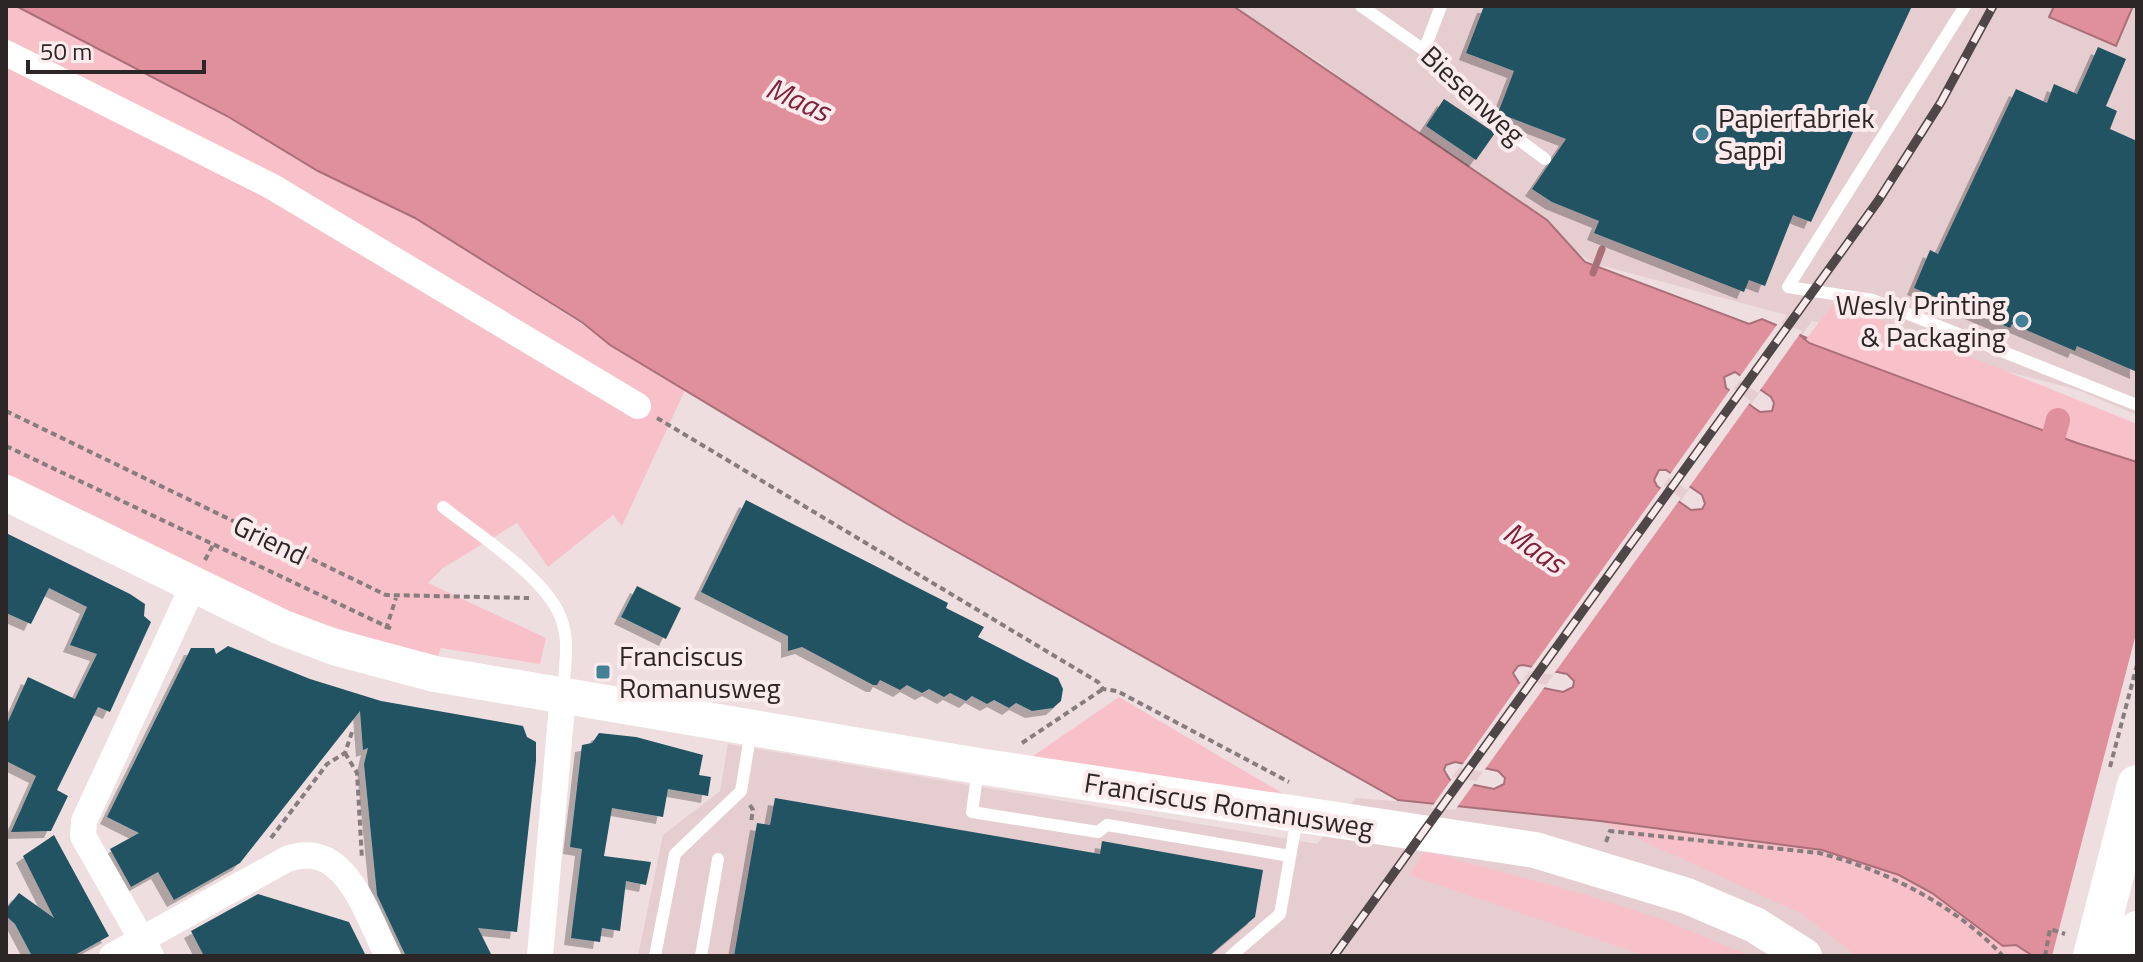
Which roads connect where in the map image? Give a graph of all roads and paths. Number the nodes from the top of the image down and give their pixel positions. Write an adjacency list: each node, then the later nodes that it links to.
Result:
1 (1361, 6): 4 (lane, Biesenweg)
2 (1441, 6): 4 (lane)
3 (1965, 6): 7 (lane)
4 (1425, 48): 6 (lane, Biesenweg)
5 (6, 53): 8 (street)
6 (1545, 159)
7 (2137, 405)
8 (638, 406): 16 (path)
9 (6, 411): 14 (path, Griend)
10 (6, 446): 15 (path)
11 (6, 493): 13 (street, Franciscus Romanusweg)
12 (443, 507): 14 (lane)
13 (193, 586): 17 (street, Franciscus Romanusweg); 34 (street)
14 (551, 598): 17 (lane)
15 (400, 633)
16 (1103, 689): 20 (path); 24 (path)
17 (563, 695): 18 (street, Franciscus Romanusweg); 37 (street)
18 (752, 728): 22 (street, Franciscus Romanusweg); 38 (lane)
19 (353, 729): 21 (path)
20 (1017, 745)
21 (345, 753): 30 (path); 31 (path)
22 (978, 766): 24 (street, Franciscus Romanusweg); 28 (lane)
23 (2137, 785): 33 (main road)
24 (1295, 800): 28 (lane); 41 (street, Franciscus Romanusweg)
25 (753, 810): 26 (path)
26 (751, 822)
27 (1604, 848): 42 (path)
28 (1290, 856): 40 (lane)
29 (718, 859): 39 (lane)
30 (272, 867): 31 (street); 34 (street)
31 (344, 874): 36 (street)
32 (2137, 931): 44 (main road)
33 (2079, 945): 43 (path)
34 (146, 948): 35 (street)
35 (112, 956)
36 (388, 956)
37 (540, 956)
38 (655, 956)
39 (701, 956)
40 (1231, 956)
41 (1804, 956)
42 (2003, 956)
43 (2045, 956)
44 (2131, 956)

